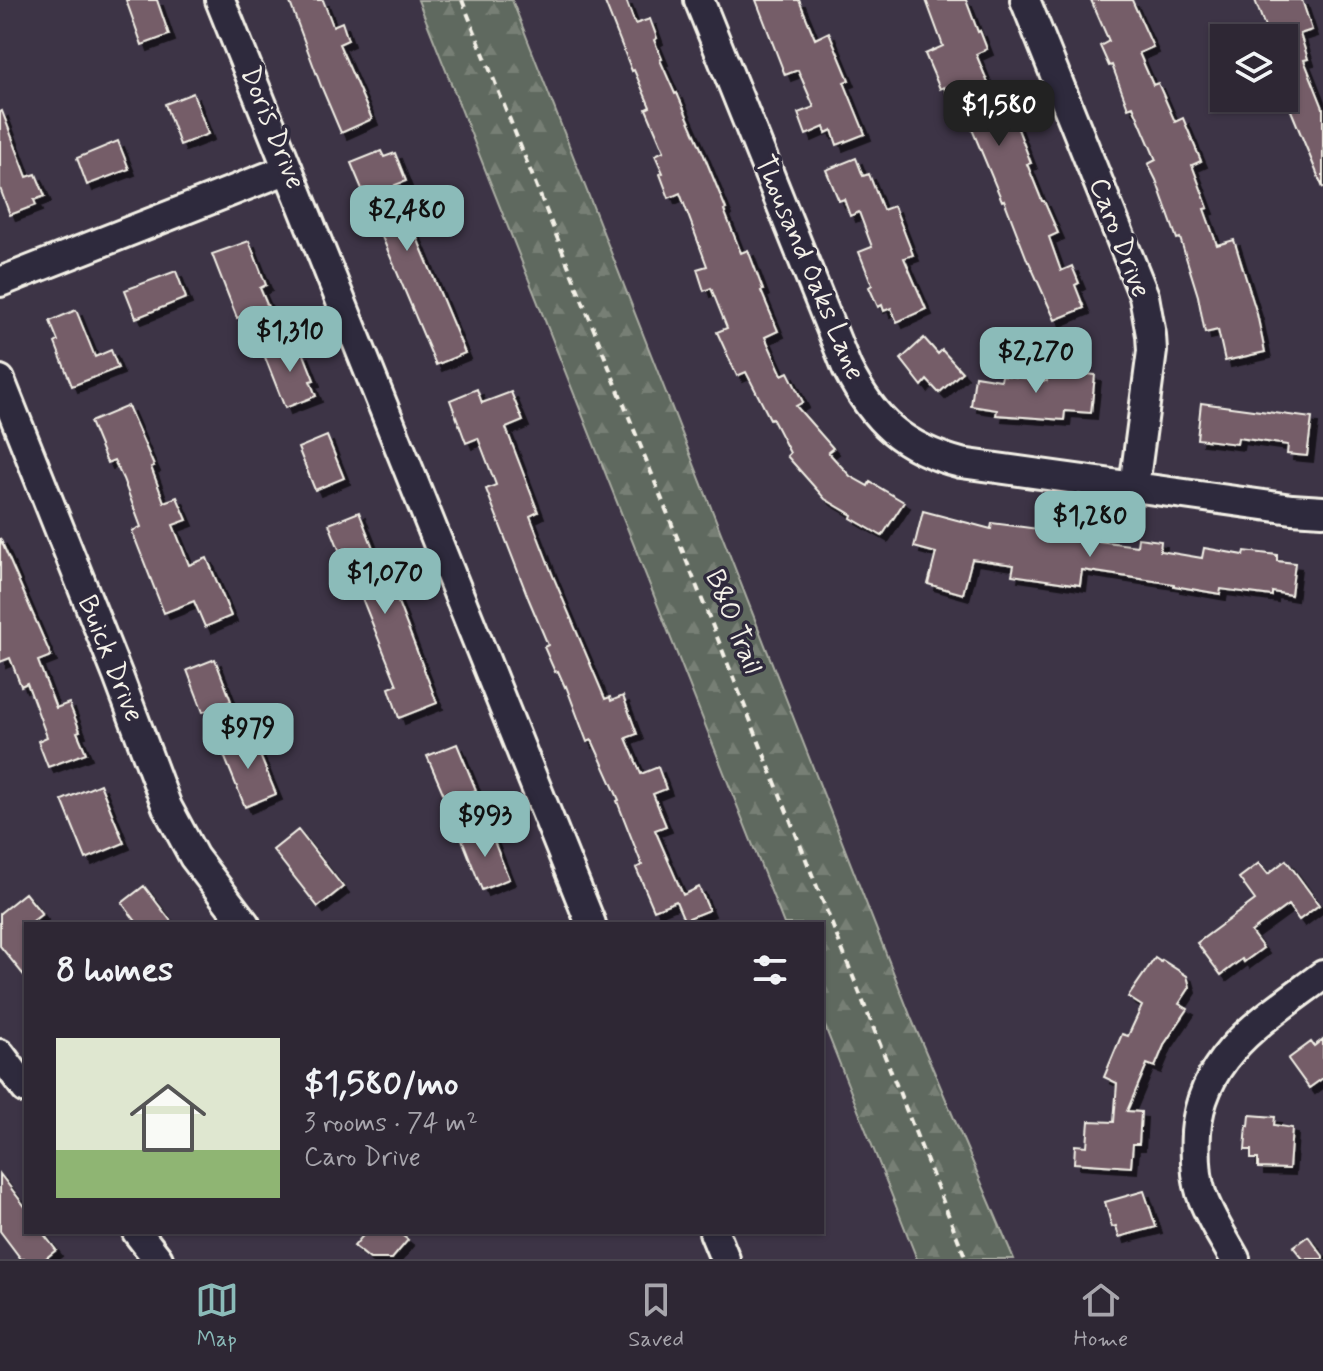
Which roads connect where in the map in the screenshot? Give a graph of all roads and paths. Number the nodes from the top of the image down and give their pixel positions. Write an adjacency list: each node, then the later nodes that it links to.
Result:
1 (220, 0): 5 (street, Doris Drive)
2 (462, 0): 19 (path, B&O Trail)
3 (699, 0): 8 (street, Thousand Oaks Lane)
4 (1025, 0): 8 (street, Caro Drive)
5 (288, 169): 6 (street); 11 (street, Doris Drive)
6 (0, 282)
7 (0, 380): 10 (street, Buick Drive)
8 (1134, 487): 9 (street, Thousand Oaks Lane)
9 (1323, 511)
10 (243, 922)
11 (590, 922)
12 (1323, 975): 20 (street)
13 (0, 1054): 14 (street)
14 (24, 1086)
15 (139, 1234): 17 (street)
16 (715, 1234): 18 (street)
17 (158, 1259)
18 (725, 1259)
19 (966, 1259)
20 (1235, 1259)

